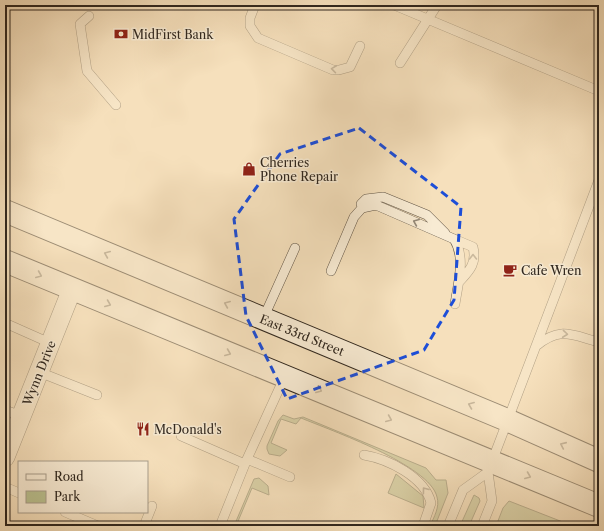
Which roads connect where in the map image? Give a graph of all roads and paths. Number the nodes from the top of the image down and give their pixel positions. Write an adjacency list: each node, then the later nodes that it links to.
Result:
1 (255, 5): 6 (lane, one-way to 1)
2 (394, 5): 5 (lane)
3 (437, 5): 5 (lane)
4 (89, 16): 9 (lane)
5 (427, 19): 7 (lane); 8 (lane)
6 (360, 46)
7 (400, 63)
8 (599, 91)
9 (116, 105)
10 (599, 180): 23 (lane)
11 (5, 212): 19 (main road, East 33rd Street, one-way to 11)
12 (450, 236): 15 (lane, one-way to 15); 16 (lane); 16 (lane, one-way to 12)
13 (295, 248): 19 (lane)
14 (5, 261): 17 (main road, one-way to 17)
15 (331, 271)
16 (459, 282): 18 (lane)
17 (72, 289): 22 (street, Wynn Drive); 25 (main road, one-way to 25)
18 (455, 304)
19 (263, 319): 28 (main road, East 33rd Street, one-way to 19)
20 (5, 323): 22 (lane)
21 (599, 342): 23 (lane, one-way to 21)
22 (50, 343): 24 (street, Wynn Drive)
23 (535, 347): 28 (lane)
24 (39, 372): 26 (lane); 27 (street, Wynn Drive)
25 (285, 376): 32 (lane); 34 (main road, one-way to 34)
26 (97, 395)
27 (13, 413): 31 (street, Wynn Drive)
28 (507, 420): 33 (main road, East 33rd Street, one-way to 28); 34 (lane)
29 (181, 436): 32 (lane)
30 (364, 455): 44 (lane, one-way to 30)
31 (5, 457)
32 (246, 461): 35 (lane); 43 (lane)
33 (599, 461)
34 (490, 467): 39 (main road, one-way to 39); 45 (lane); 46 (lane)
35 (290, 477)
36 (5, 487): 37 (lane)
37 (18, 493)
38 (152, 506): 42 (lane)
39 (599, 506)
40 (67, 513): 41 (lane)
41 (98, 526)
42 (144, 526)
43 (220, 526)
44 (423, 526)
45 (448, 526)
46 (482, 526)

